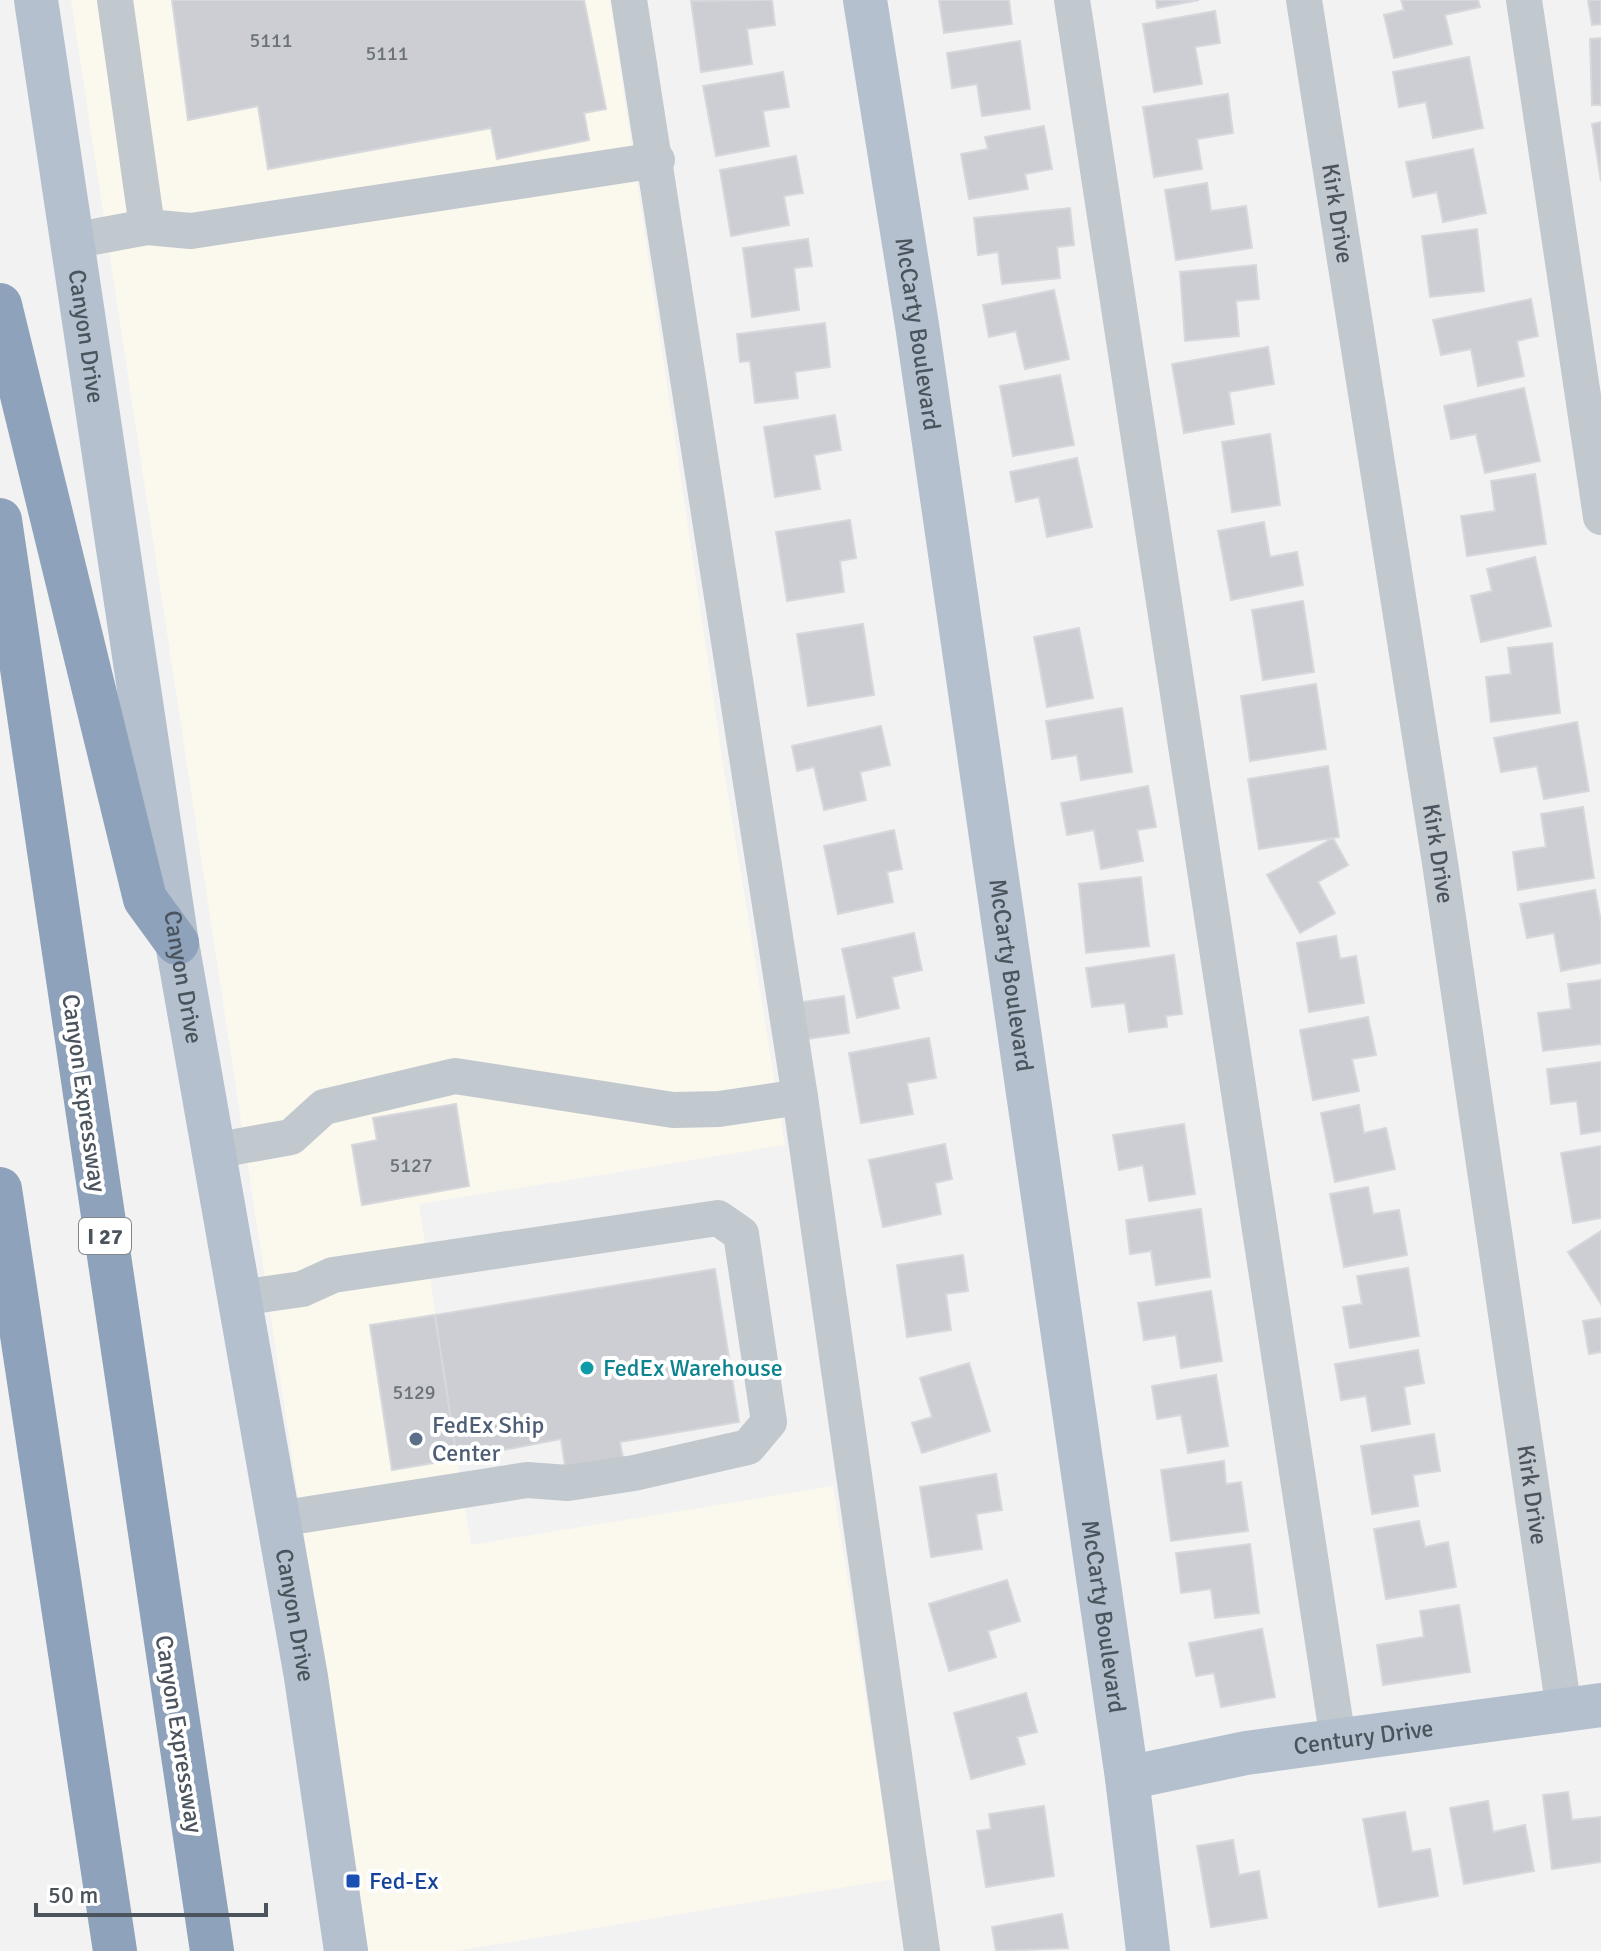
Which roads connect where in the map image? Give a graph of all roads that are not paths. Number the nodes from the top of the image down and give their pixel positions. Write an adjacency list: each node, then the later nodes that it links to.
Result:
1 (36, 0): 10 (main road, Canyon Drive)
2 (115, 0): 9 (street)
3 (629, 0): 8 (street)
4 (865, 0): 22 (main road, McCarty Boulevard)
5 (1072, 0): 21 (street)
6 (1304, 0): 20 (street, Kirk Drive)
7 (1524, 0): 12 (street)
8 (657, 160): 9 (street); 15 (street)
9 (147, 227): 10 (street)
10 (72, 241): 14 (main road, Canyon Drive)
11 (0, 305): 14 (highway)
12 (1601, 517)
13 (0, 520): 24 (highway, Canyon Expressway / I 27)
14 (177, 943): 16 (main road, Canyon Drive)
15 (800, 1097): 16 (street); 26 (street)
16 (213, 1151): 18 (main road, Canyon Drive)
17 (0, 1189): 23 (highway)
18 (239, 1298): 19 (main road, Canyon Drive); 19 (street)
19 (278, 1519): 25 (main road, Canyon Drive)
20 (1582, 1707): 21 (main road, Century Drive)
21 (1338, 1740): 22 (main road, Century Drive)
22 (1127, 1778): 27 (main road, McCarty Boulevard)
23 (115, 1951)
24 (212, 1951)
25 (346, 1951)
26 (922, 1951)
27 (1148, 1951)

